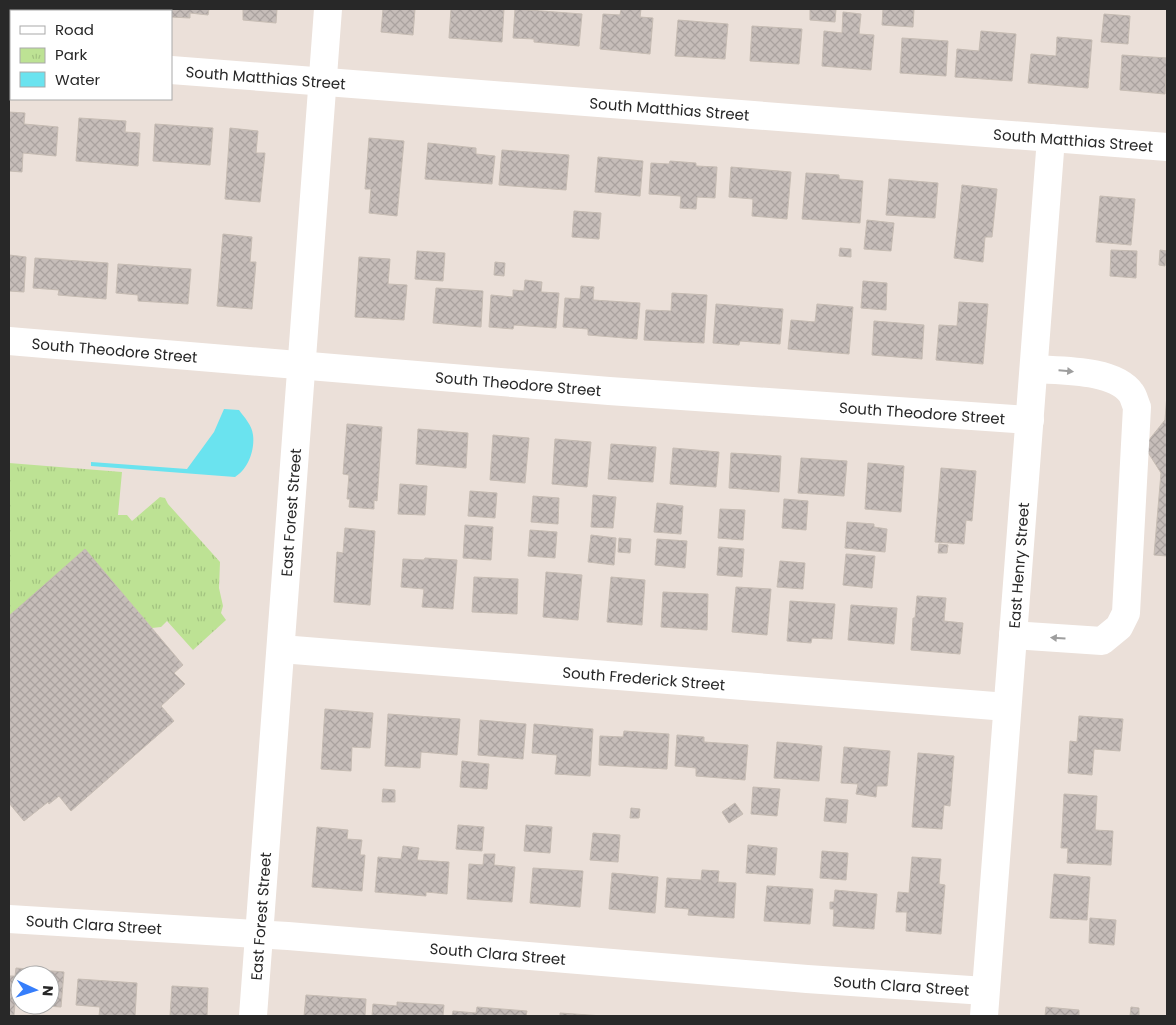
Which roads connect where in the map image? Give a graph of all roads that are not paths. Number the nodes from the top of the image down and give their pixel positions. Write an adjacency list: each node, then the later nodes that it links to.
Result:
1 (328, 9): 3 (street, East Forest Street)
2 (172, 70): 3 (street, South Matthias Street)
3 (322, 82): 4 (street, South Matthias Street); 7 (street, East Forest Street)
4 (1051, 138): 5 (street, South Matthias Street); 8 (street, East Henry Street)
5 (1167, 147)
6 (9, 341): 7 (street, South Theodore Street)
7 (300, 366): 9 (street, South Theodore Street); 11 (street, East Forest Street)
8 (1034, 368): 9 (street, East Henry Street); 10 (street, one-way to 10)
9 (1030, 420): 10 (street, East Henry Street)
10 (1013, 635): 12 (street, East Henry Street)
11 (281, 650): 12 (street, South Frederick Street); 14 (street, East Forest Street)
12 (1007, 707): 15 (street, East Henry Street)
13 (9, 919): 14 (street, South Clara Street)
14 (260, 935): 15 (street, South Clara Street); 16 (street, East Forest Street)
15 (985, 1004)
16 (253, 1016)

